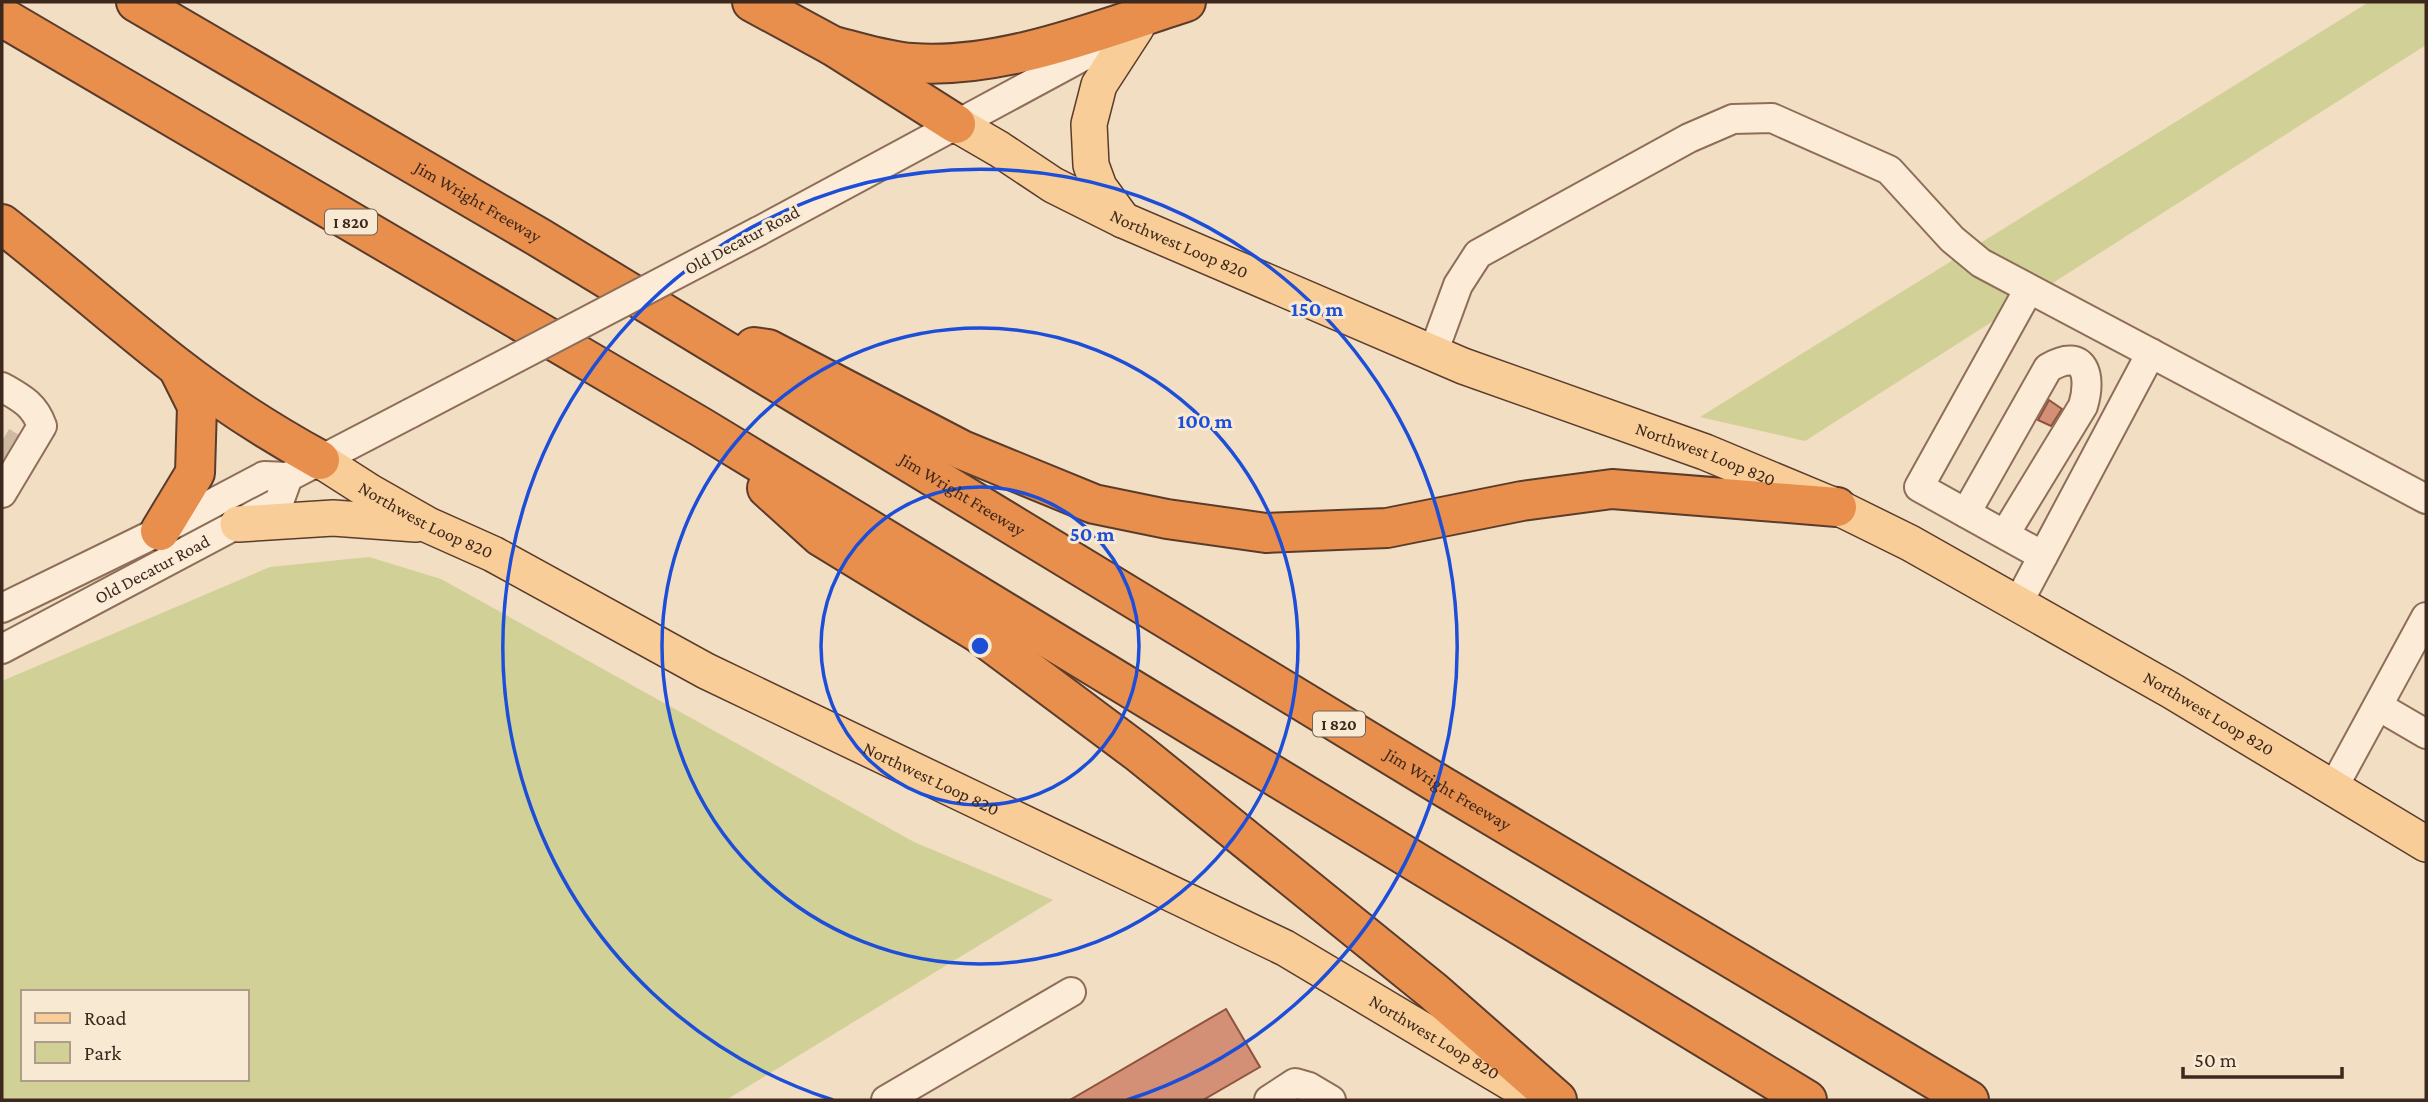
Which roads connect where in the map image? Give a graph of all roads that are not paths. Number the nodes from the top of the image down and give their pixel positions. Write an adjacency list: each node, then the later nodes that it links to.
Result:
1 (136, 2): 13 (highway, Jim Wright Freeway / I 820)
2 (752, 2): 7 (highway)
3 (1186, 2): 7 (highway)
4 (1195, 2): 6 (street, Old Decatur Road)
5 (2, 18): 19 (highway, I 820)
6 (1136, 28): 8 (street, Old Decatur Road); 9 (main road)
7 (833, 46): 8 (highway)
8 (956, 124): 9 (main road, Northwest Loop 820); 20 (street, Old Decatur Road, bridge)
9 (1123, 220): 14 (main road, Northwest Loop 820)
10 (2, 224): 16 (highway)
11 (2029, 289): 12 (street); 14 (street); 24 (street)
12 (2111, 332): 15 (street); 17 (street)
13 (713, 343): 23 (highway); 45 (highway, Jim Wright Freeway / I 820)
14 (1433, 353): 23 (main road, Northwest Loop 820)
15 (2151, 353): 22 (street); 29 (street)
16 (178, 368): 20 (highway); 27 (highway)
17 (2087, 375): 24 (street); 28 (street)
18 (2, 387): 21 (street)
19 (701, 427): 43 (highway); 44 (highway, I 820)
20 (304, 469): 25 (street, Old Decatur Road); 26 (main road, Northwest Loop 820); 27 (street, Old Decatur Road)
21 (4, 484)
22 (2426, 499)
23 (1836, 507): 30 (main road, Northwest Loop 820)
24 (1966, 513): 28 (street)
25 (238, 524): 26 (main road); 33 (street, Old Decatur Road)
26 (428, 524): 42 (main road, Northwest Loop 820)
27 (160, 531): 31 (street, Old Decatur Road)
28 (2005, 534): 29 (street)
29 (2043, 556): 30 (street)
30 (2018, 603): 36 (main road, Northwest Loop 820)
31 (2, 608)
32 (2426, 617): 34 (street)
33 (2, 649)
34 (2378, 706): 35 (street); 36 (street)
35 (2426, 734)
36 (2333, 788): 37 (main road, Northwest Loop 820)
37 (2426, 844)
38 (1071, 992): 39 (street)
39 (886, 1100)
40 (1269, 1100): 41 (street)
41 (1331, 1100)
42 (1540, 1100)
43 (1557, 1100)
44 (1807, 1100)
45 (1969, 1100)

